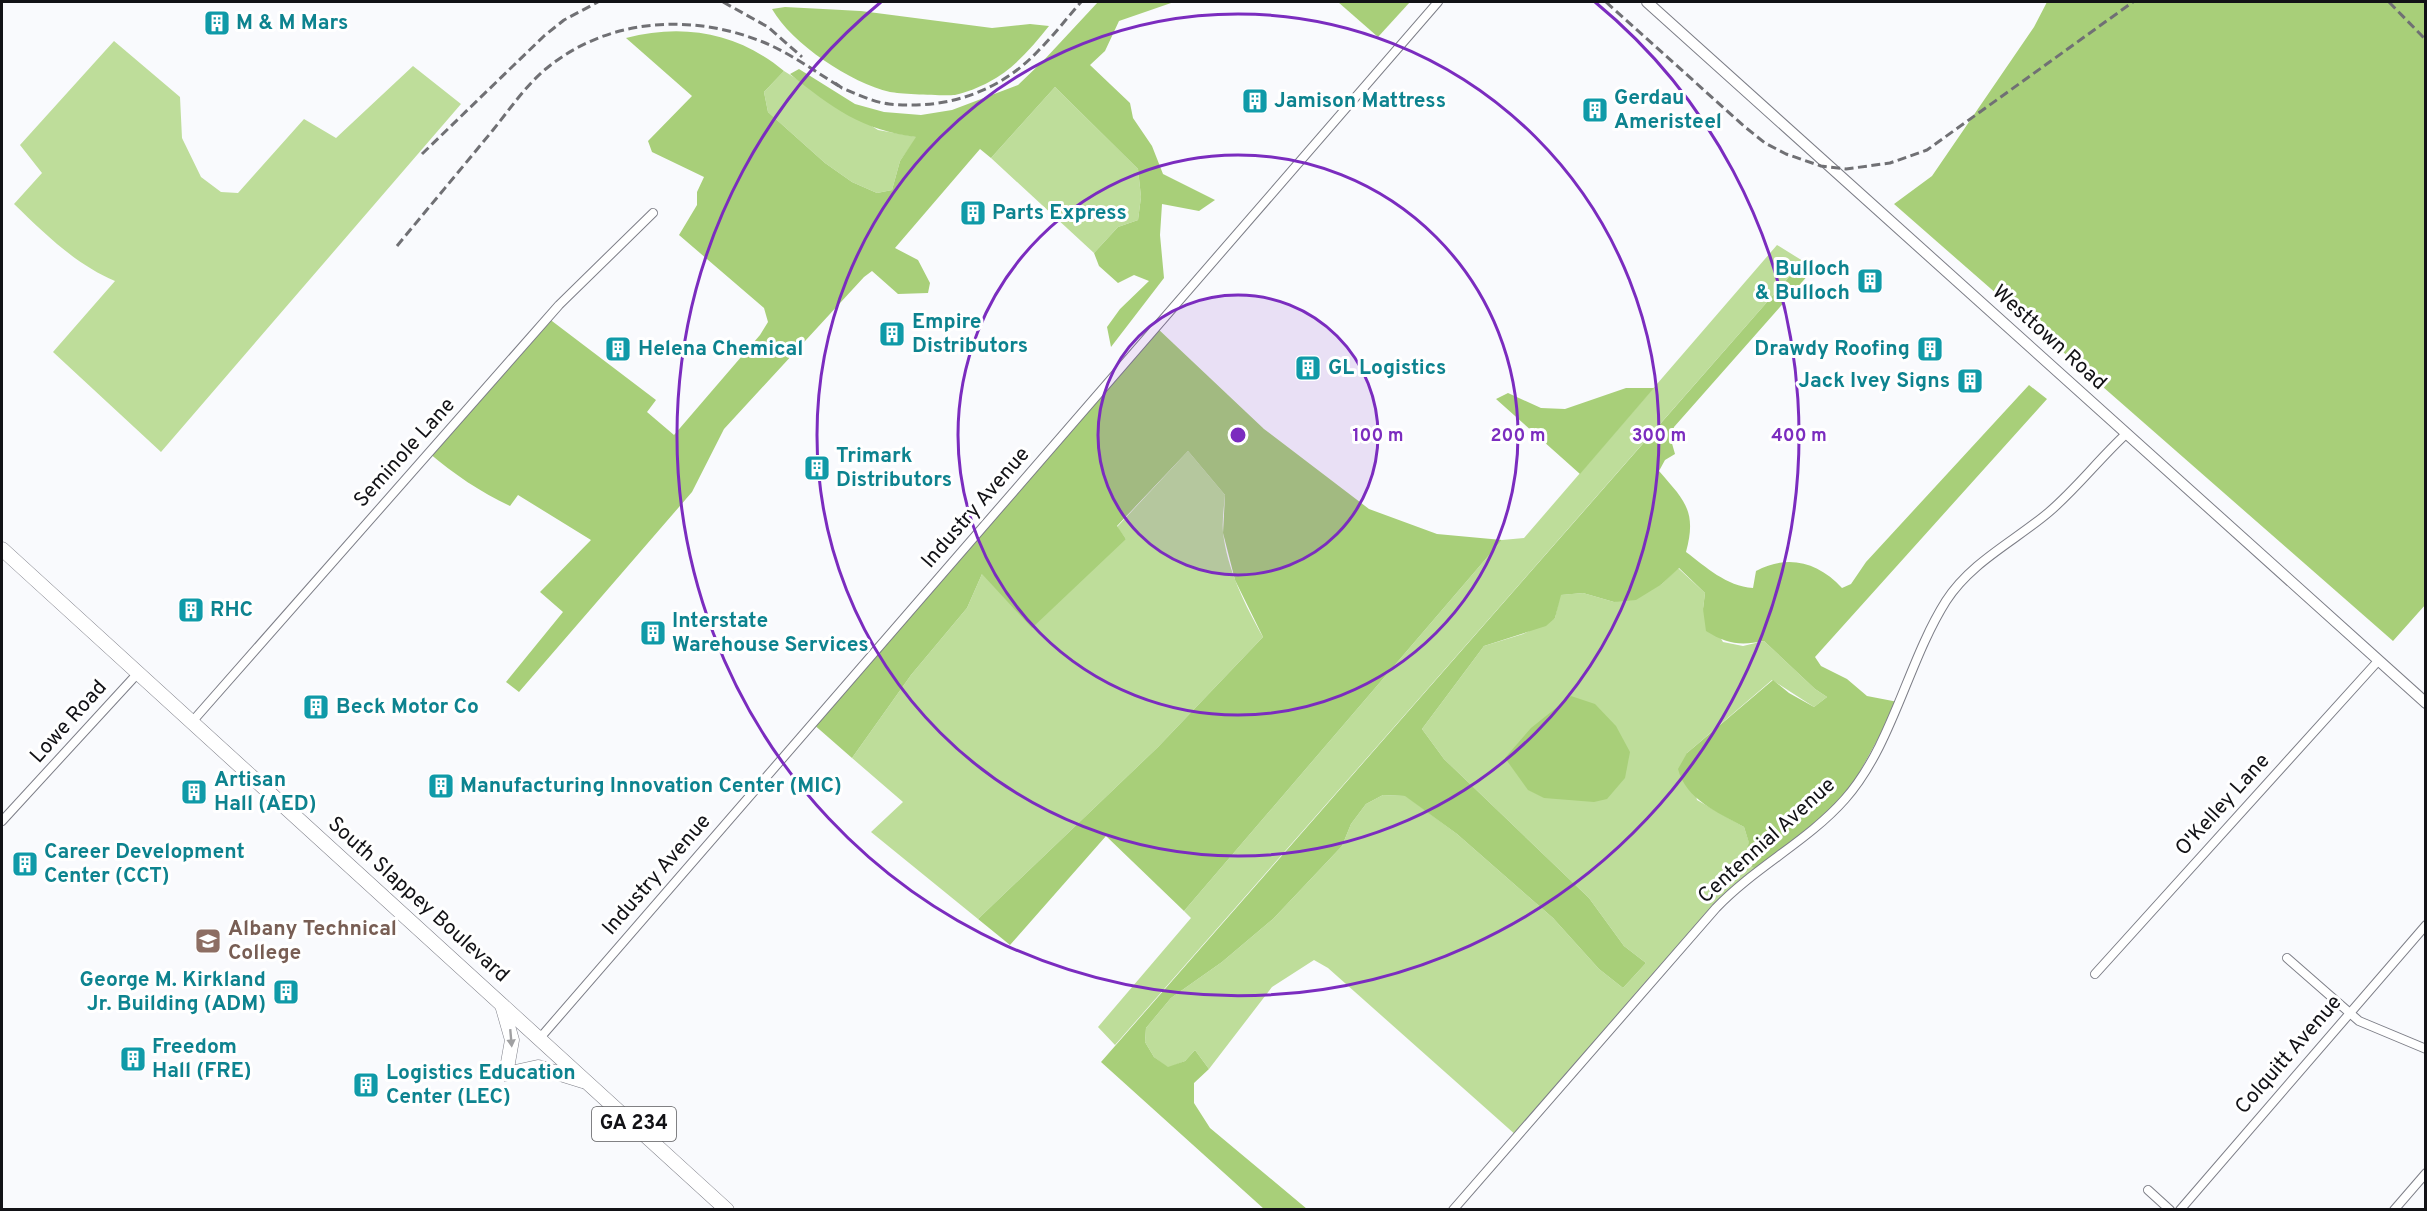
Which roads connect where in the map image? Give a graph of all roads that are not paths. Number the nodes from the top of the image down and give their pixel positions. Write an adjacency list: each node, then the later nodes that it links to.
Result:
1 (1438, 2): 16 (street, Industry Avenue)
2 (1647, 2): 4 (street, Westtown Road)
3 (653, 213): 9 (street, Seminole Lane)
4 (2126, 434): 6 (street, Westtown Road); 22 (street, Centennial Avenue)
5 (2, 549): 7 (main road, South Slappey Boulevard / GA 234)
6 (2378, 661): 8 (street, Westtown Road); 13 (street, O'Kelley Lane)
7 (138, 673): 9 (main road, South Slappey Boulevard / GA 234); 10 (street, Lowe Road)
8 (2426, 703)
9 (191, 723): 14 (main road, South Slappey Boulevard / GA 234)
10 (2, 821)
11 (2426, 925): 15 (street, Colquitt Avenue)
12 (2286, 958): 15 (street)
13 (2095, 974)
14 (501, 1003): 16 (main road, South Slappey Boulevard / GA 234); 18 (main road, one-way to 18)
15 (2349, 1013): 17 (street); 24 (street, Colquitt Avenue)
16 (540, 1038): 18 (main road, South Slappey Boulevard / GA 234)
17 (2426, 1049)
18 (591, 1084): 21 (main road, South Slappey Boulevard / GA 234)
19 (2426, 1173): 25 (street)
20 (2148, 1190): 23 (street)
21 (727, 1209)
22 (1453, 1209)
23 (2170, 1209)
24 (2180, 1209)
25 (2394, 1209)

